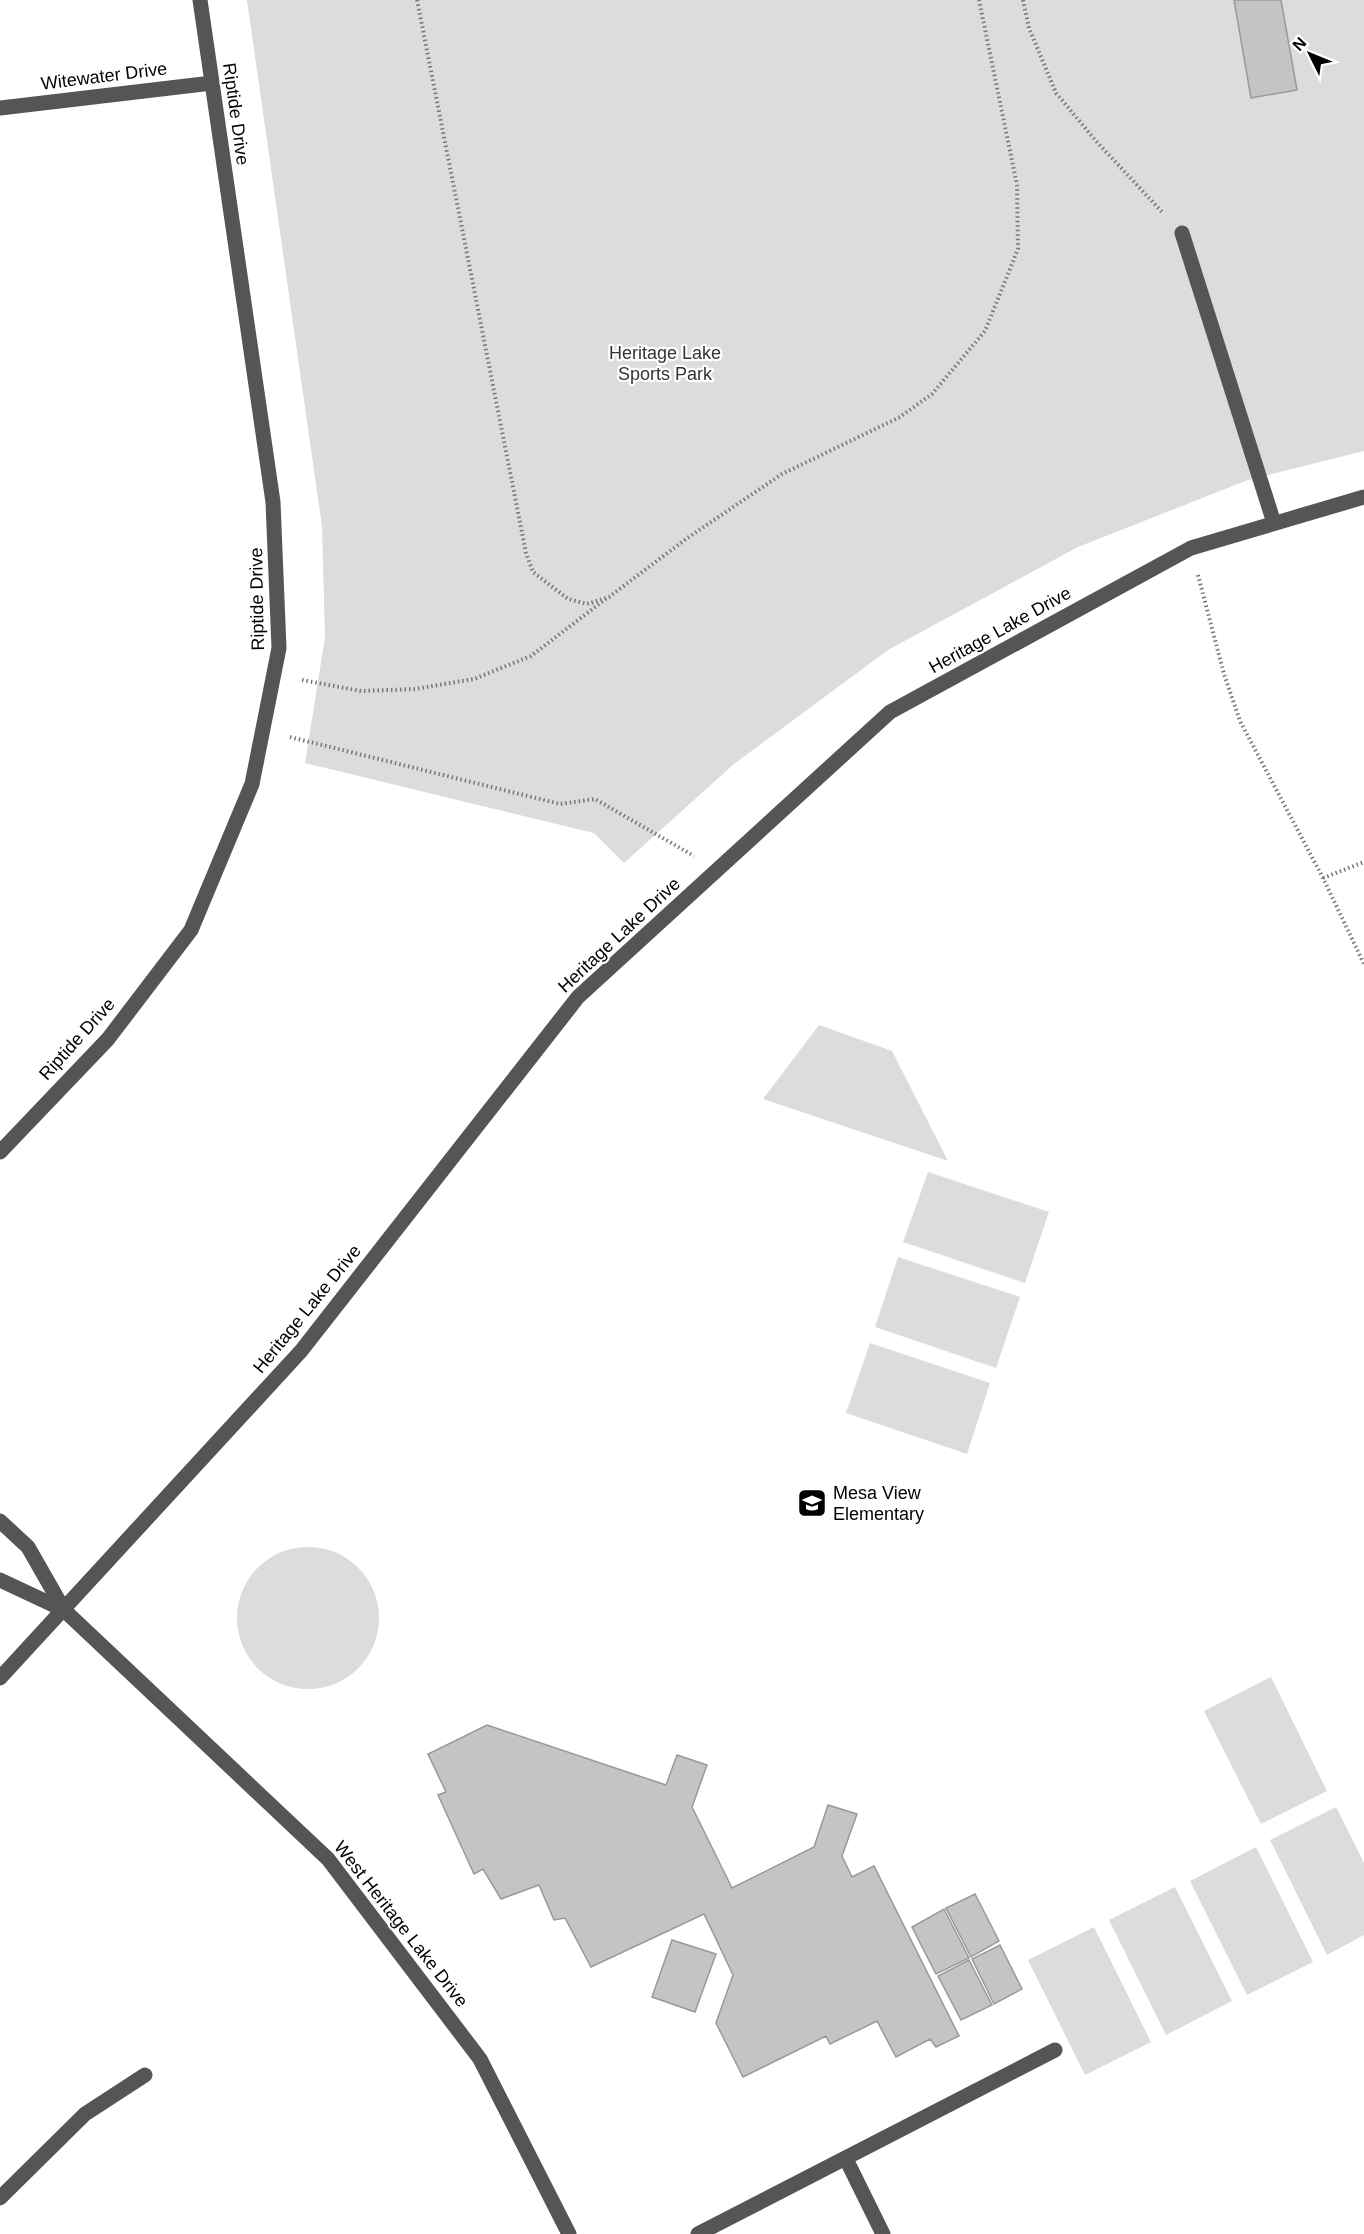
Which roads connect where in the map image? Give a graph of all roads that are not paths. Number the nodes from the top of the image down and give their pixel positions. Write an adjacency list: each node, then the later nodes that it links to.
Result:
1 (200, 0): 2 (street, Riptide Drive)
2 (212, 82): 3 (street, Witewater Drive); 7 (street, Riptide Drive)
3 (0, 108)
4 (1182, 233): 6 (street)
5 (1364, 497): 6 (street, Heritage Lake Drive)
6 (1274, 524): 10 (street, Heritage Lake Drive)
7 (0, 1152)
8 (0, 1521): 10 (street)
9 (0, 1580): 10 (street)
10 (64, 1610): 11 (street, Heritage Lake Drive); 16 (street, West Heritage Lake Drive)
11 (0, 1678)
12 (1055, 2050): 14 (street)
13 (145, 2075): 15 (street)
14 (846, 2159): 17 (street); 18 (street)
15 (0, 2198)
16 (569, 2234)
17 (698, 2234)
18 (884, 2234)

